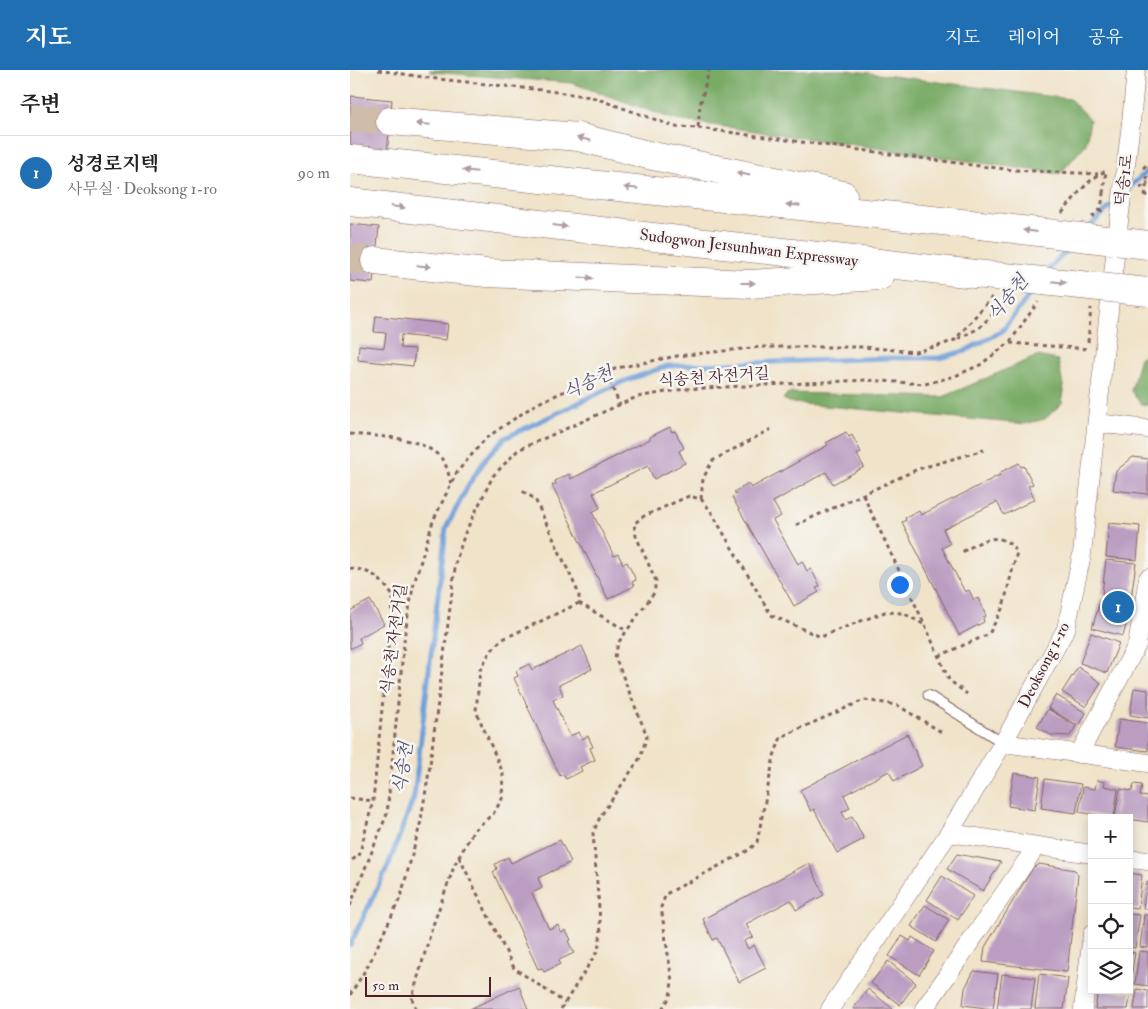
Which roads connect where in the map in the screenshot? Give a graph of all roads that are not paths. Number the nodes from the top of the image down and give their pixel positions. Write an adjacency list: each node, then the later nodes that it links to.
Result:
1 (1136, 70): 6 (street, 덕송1로, bridge)
2 (390, 121): 5 (highway, one-way to 2)
3 (350, 159): 5 (highway, one-way to 3)
4 (350, 202): 9 (highway, Sudogwon Je1sunhwan Expressway, one-way to 9)
5 (971, 223): 7 (highway, one-way to 5, bridge)
6 (1117, 238): 11 (street, Deoksong 1-ro)
7 (1148, 245)
8 (375, 261): 9 (highway, one-way to 9)
9 (964, 272): 10 (highway, Sudogwon Je1sunhwan Expressway, one-way to 10, bridge)
10 (1148, 292)
11 (1097, 423): 12 (street); 15 (street, Deoksong 1-ro)
12 (1148, 429)
13 (1148, 578): 16 (street)
14 (928, 695): 15 (lane)
15 (1002, 743): 16 (street); 18 (street, Deoksong 1-ro)
16 (1079, 754): 17 (street)
17 (1148, 763)
18 (949, 834): 19 (street); 24 (street, Deoksong 1-ro)
19 (1036, 847): 20 (street); 25 (street)
20 (1088, 854)
21 (1133, 859): 22 (street)
22 (1148, 861)
23 (1090, 949): 26 (street)
24 (830, 1009)
25 (924, 1009)
26 (1083, 1009)

